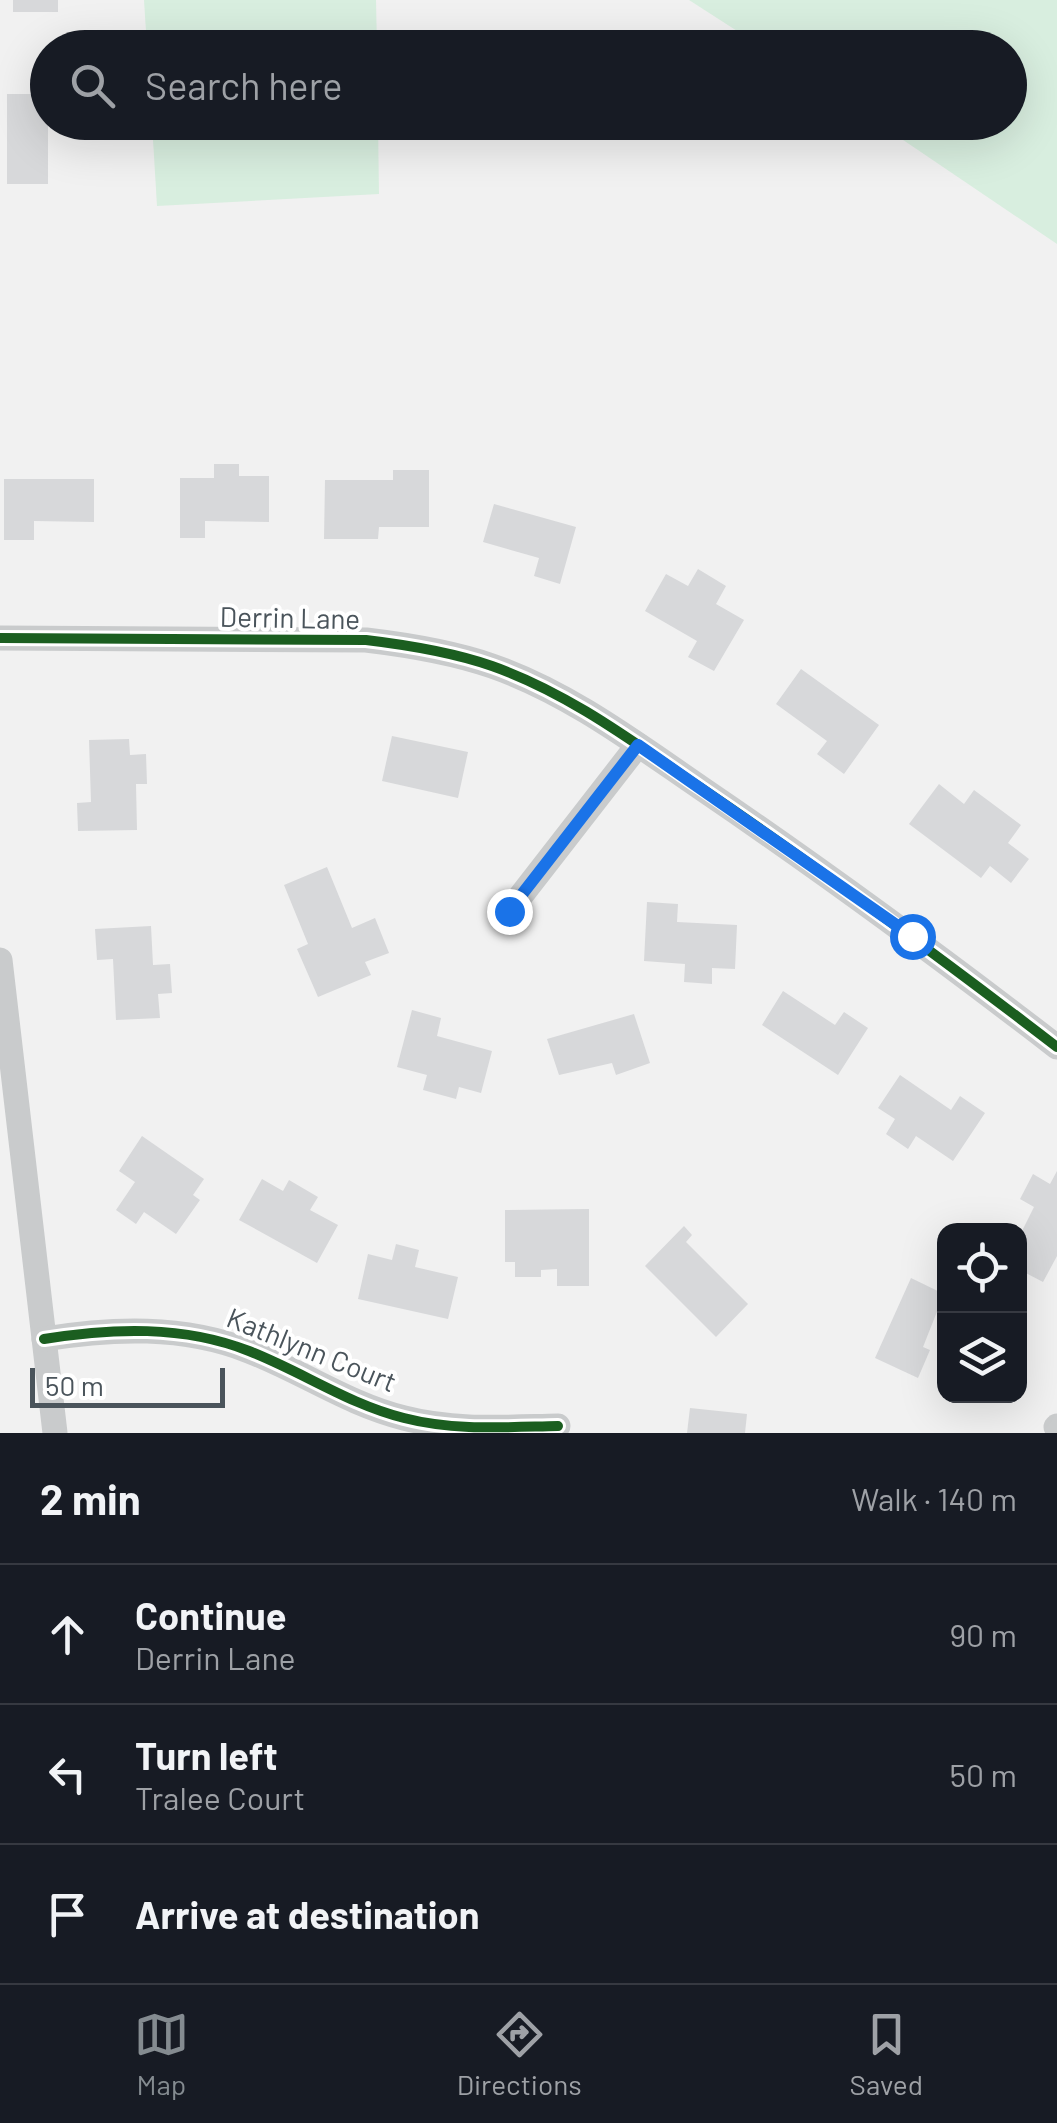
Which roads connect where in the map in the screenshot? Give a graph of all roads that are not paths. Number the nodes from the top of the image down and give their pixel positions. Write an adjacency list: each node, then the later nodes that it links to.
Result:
1 (0, 638): 2 (street, Derrin Lane)
2 (638, 745): 3 (street); 5 (street, Derrin Lane)
3 (509, 911)
4 (0, 960): 6 (street)
5 (1057, 1047)
6 (44, 1339): 7 (street, Kathlynn Court); 8 (street)
7 (558, 1426)
8 (55, 1433)

